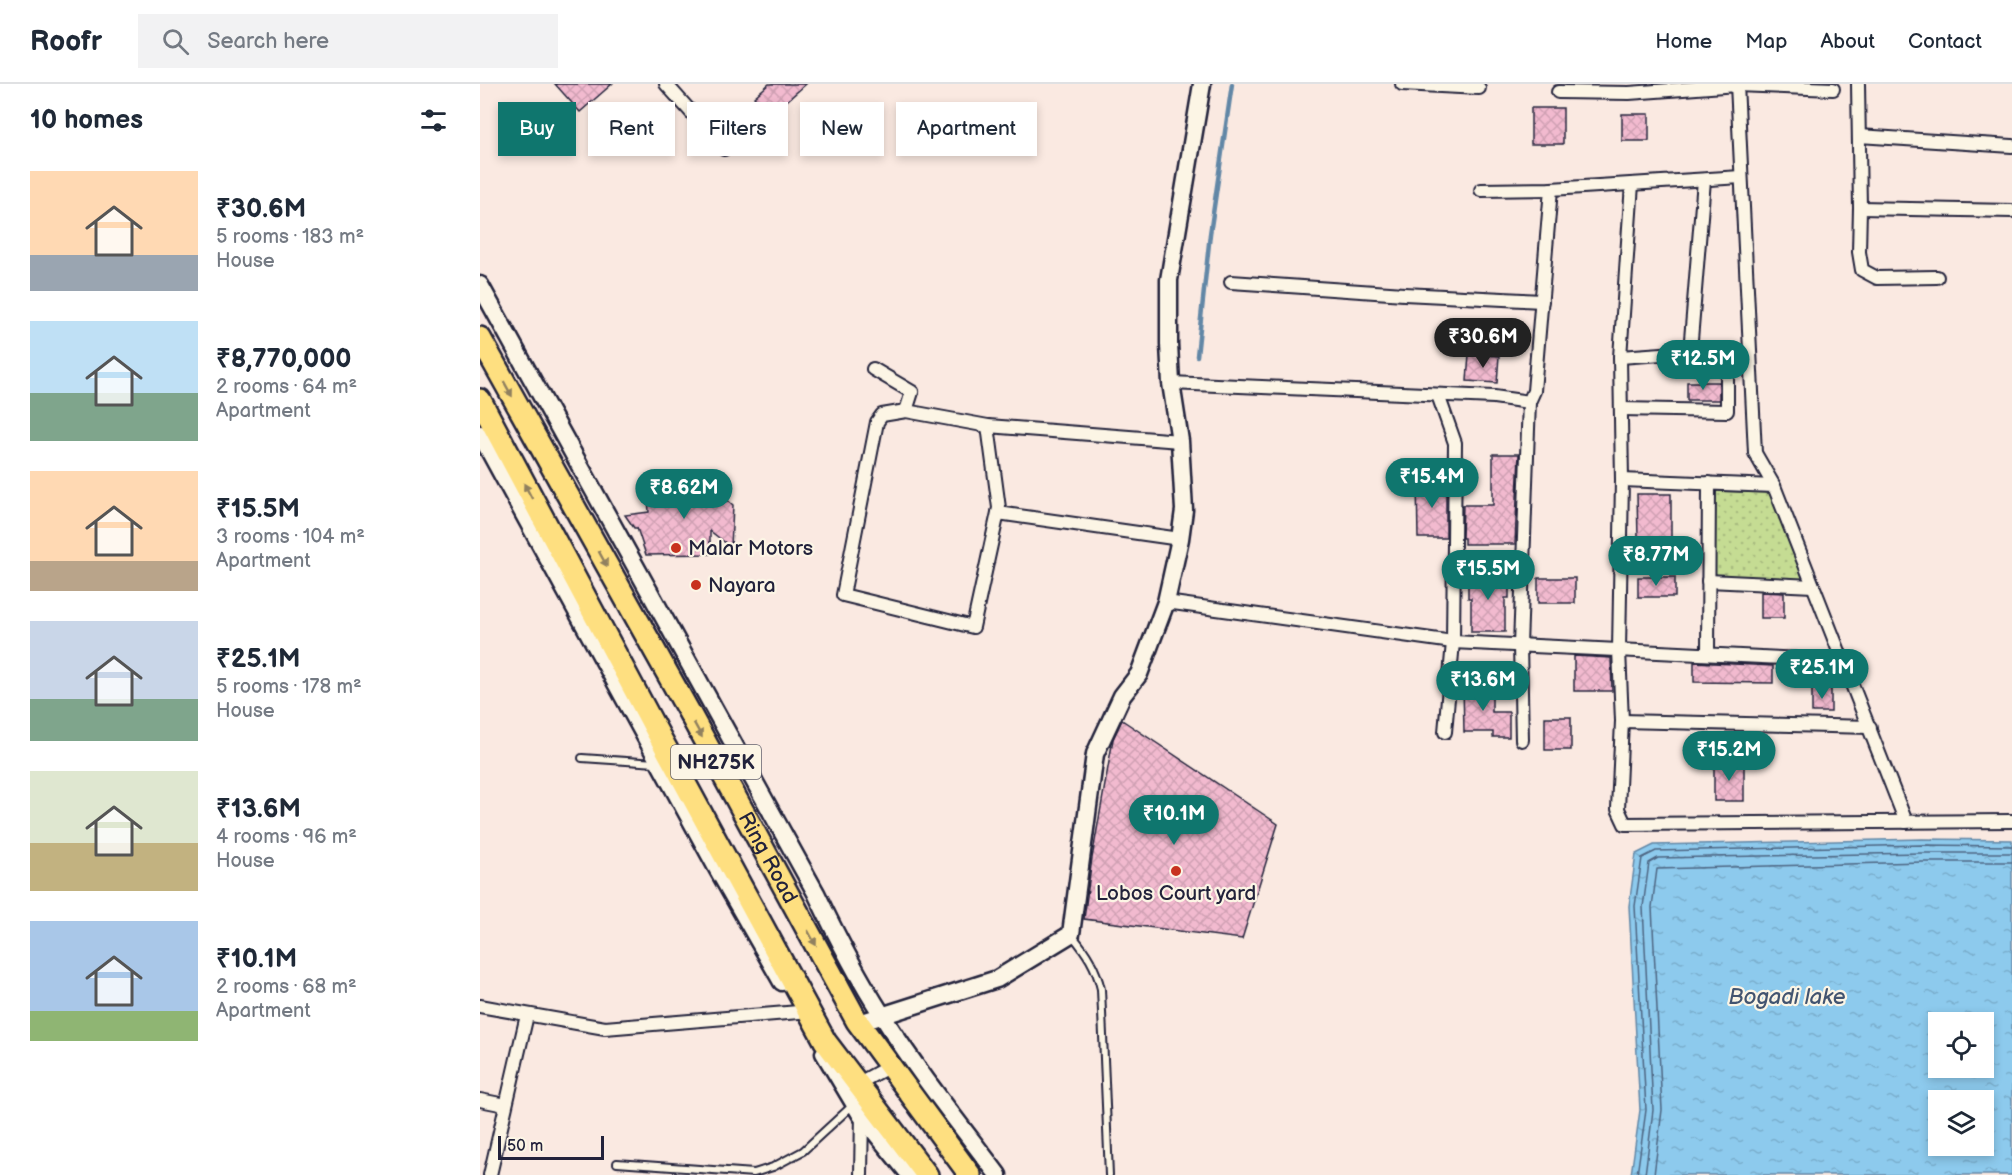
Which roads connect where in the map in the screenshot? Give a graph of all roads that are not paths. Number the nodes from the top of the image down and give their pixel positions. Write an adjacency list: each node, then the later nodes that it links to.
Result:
1 (666, 84): 11 (street)
2 (1202, 84): 29 (street)
3 (1402, 84): 5 (street)
4 (1857, 84): 12 (street)
5 (1435, 85): 7 (street)
6 (1737, 85): 8 (street); 9 (street); 14 (street)
7 (1479, 88)
8 (1628, 88): 10 (street)
9 (1833, 89)
10 (1558, 92)
11 (687, 108)
12 (1859, 136): 13 (street); 19 (street)
13 (2012, 146)
14 (1742, 177): 15 (street); 40 (street)
15 (1704, 180): 16 (street); 27 (street)
16 (1632, 184): 17 (street); 27 (street)
17 (1551, 189): 18 (street); 24 (street)
18 (1480, 190)
19 (1860, 208): 20 (street); 21 (street)
20 (2012, 211)
21 (1937, 277)
22 (1231, 282): 24 (street)
23 (480, 285): 63 (street)
24 (1542, 301): 32 (street)
25 (480, 338): 64 (highway, Ring Road / NH275K, one-way to 64)
26 (1727, 353): 33 (street)
27 (1620, 357): 33 (street)
28 (873, 369): 34 (street)
29 (1171, 383): 30 (street); 37 (street)
30 (1438, 395): 32 (street); 46 (street)
31 (480, 400): 67 (highway, Ring Road / NH275K, one-way to 31)
32 (1529, 402): 47 (street)
33 (1621, 409): 38 (street)
34 (906, 411): 35 (street); 41 (street)
35 (988, 426): 37 (street); 41 (street)
36 (480, 434): 56 (street)
37 (1180, 441): 42 (street)
38 (1622, 480): 39 (street); 48 (street)
39 (1708, 483): 40 (street); 43 (street)
40 (1774, 486): 44 (street)
41 (998, 513): 42 (street)
42 (1180, 539): 45 (street)
43 (1708, 581): 44 (street); 49 (street)
44 (1813, 586): 50 (street)
45 (1166, 602): 46 (street); 59 (street)
46 (1453, 642): 47 (street); 53 (street)
47 (1520, 645): 48 (street); 54 (street)
48 (1619, 650): 49 (street); 51 (street)
49 (1708, 654): 50 (street)
50 (1842, 661): 52 (street)
51 (1622, 721): 52 (street); 58 (street)
52 (1870, 727): 58 (street)
53 (1445, 732)
54 (1522, 740)
55 (582, 758): 56 (lane)
56 (660, 764): 61 (street)
57 (2012, 821): 58 (street)
58 (1906, 822)
59 (1071, 934): 63 (street); 76 (lane)
60 (480, 1006): 62 (street)
61 (799, 1012): 62 (street); 67 (street)
62 (526, 1015): 68 (street)
63 (882, 1016): 64 (street); 75 (street)
64 (859, 1023): 65 (highway, Ring Road / NH275K)
65 (890, 1066): 67 (street); 74 (highway, Ring Road / NH275K)
66 (480, 1100): 68 (street)
67 (860, 1100): 69 (lane); 71 (street); 72 (street); 73 (highway, Ring Road / NH275K)
68 (505, 1105): 70 (street)
69 (617, 1164)
70 (490, 1175)
71 (861, 1175)
72 (910, 1175)
73 (927, 1175)
74 (970, 1175)
75 (998, 1175)
76 (1109, 1175)

